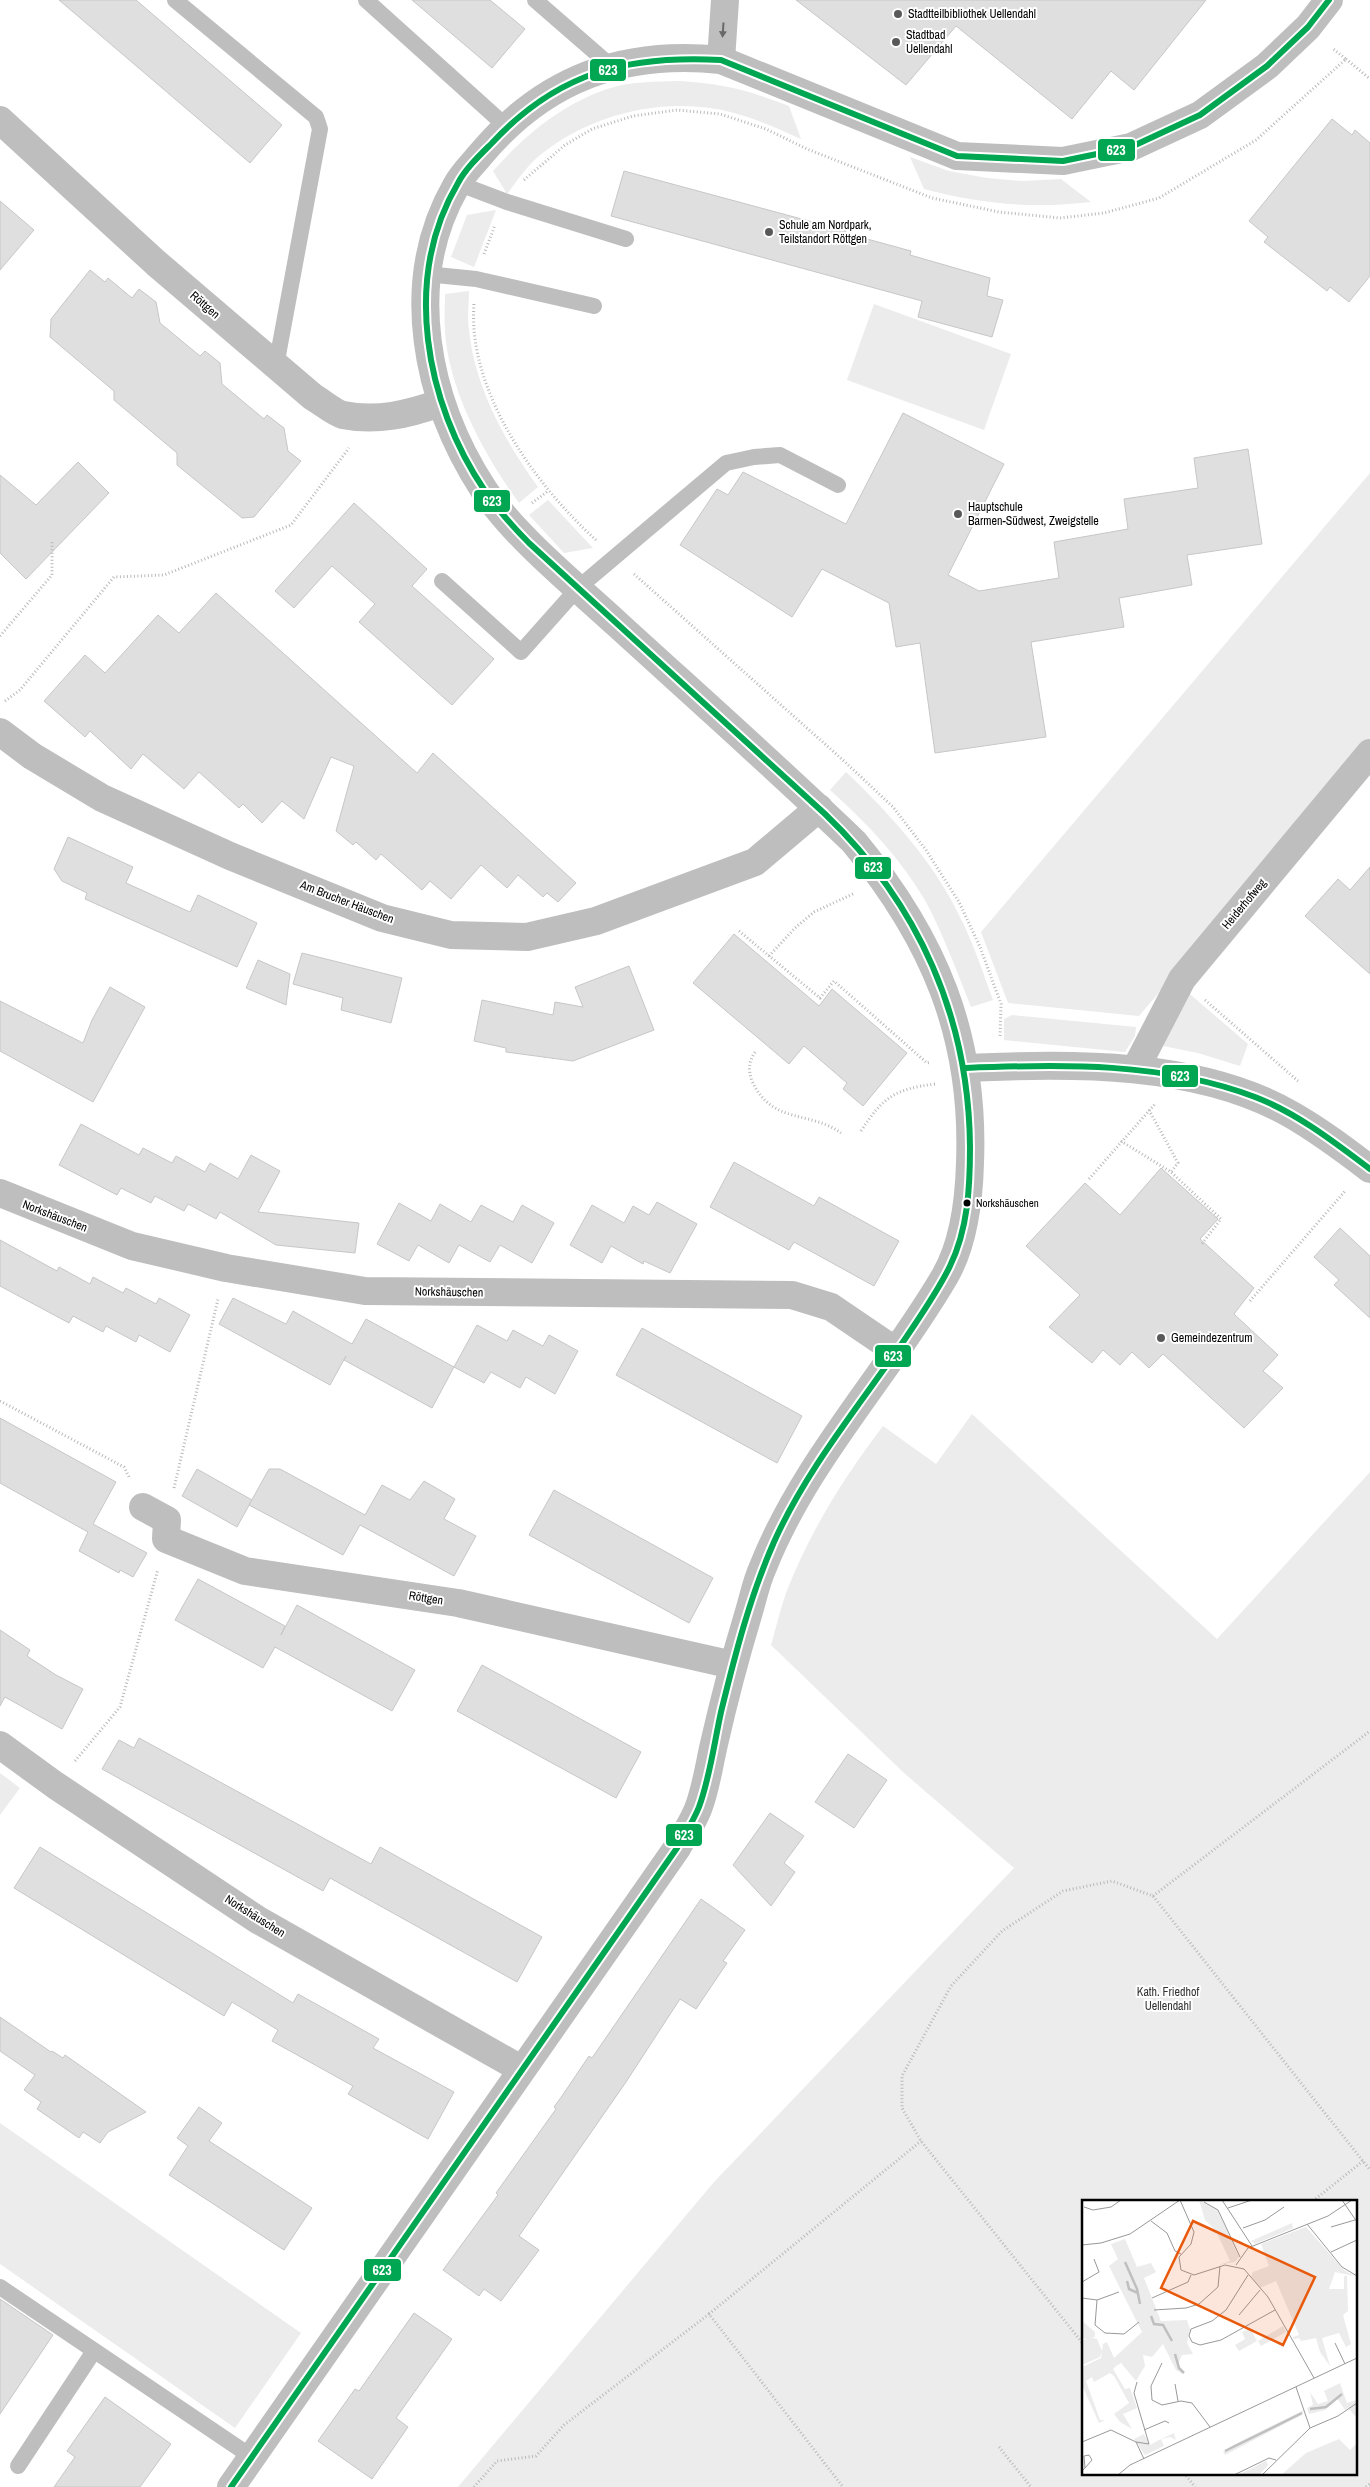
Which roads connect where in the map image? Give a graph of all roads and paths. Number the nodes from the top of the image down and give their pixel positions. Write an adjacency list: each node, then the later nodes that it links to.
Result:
1 (175, 0): 19 (lane)
2 (366, 0): 12 (lane)
3 (535, 0): 9 (lane)
4 (725, 0): 8 (street, one-way to 8)
5 (1329, 0): 6 (street)
6 (1308, 27): 7 (path); 8 (street)
7 (1346, 59): 10 (path); 14 (path)
8 (721, 60): 9 (street)
9 (612, 67): 12 (street)
10 (1370, 79)
11 (0, 120): 19 (street, Röttgen)
12 (508, 128): 13 (street)
13 (457, 183): 14 (lane); 16 (street)
14 (507, 202): 15 (lane); 17 (path)
15 (626, 239)
16 (426, 274): 17 (lane); 20 (street)
17 (476, 279): 18 (lane); 24 (path)
18 (594, 306)
19 (276, 366): 21 (street, Röttgen)
20 (440, 403): 21 (street, Röttgen); 26 (street)
21 (372, 418): 28 (path)
22 (838, 485): 24 (lane)
23 (52, 540): 27 (path)
24 (614, 557): 26 (lane); 37 (path)
25 (442, 582): 26 (lane)
26 (578, 588): 31 (street)
27 (0, 636)
28 (0, 706)
29 (0, 732): 31 (street, Am Brucher Häuschen)
30 (1370, 753): 35 (street, Heiderhofweg)
31 (819, 808): 32 (street)
32 (885, 879): 34 (path); 39 (street)
33 (739, 931): 34 (path)
34 (769, 956): 39 (path)
35 (1182, 979): 38 (street, Heiderhofweg); 41 (path)
36 (755, 1052): 44 (path)
37 (999, 1067): 38 (street); 39 (street)
38 (1136, 1068): 40 (street)
39 (966, 1069): 43 (path); 53 (street)
40 (1181, 1075): 42 (path); 46 (street)
41 (1300, 1083)
42 (1149, 1110): 45 (path); 47 (path)
43 (861, 1130)
44 (841, 1134)
45 (1121, 1141): 47 (path); 48 (path)
46 (1368, 1168): 52 (path)
47 (1171, 1172): 50 (path)
48 (1089, 1180)
49 (0, 1193): 51 (street, Norkshäuschen)
50 (1202, 1245)
51 (226, 1268): 53 (street, Norkshäuschen); 56 (path)
52 (1250, 1301)
53 (899, 1350): 57 (street)
54 (0, 1401): 55 (path)
55 (144, 1507): 56 (street, Röttgen)
56 (166, 1530): 57 (street, Röttgen); 60 (path)
57 (733, 1665): 62 (street)
58 (1370, 1731): 61 (path)
59 (0, 1745): 60 (street, Norkshäuschen)
60 (55, 1785): 62 (street, Norkshäuschen)
61 (1153, 1896): 63 (path); 64 (path)
62 (521, 2069): 72 (street)
63 (921, 2141): 68 (path); 69 (path)
64 (1363, 2161): 65 (path); 66 (path)
65 (1370, 2170)
66 (1314, 2200)
67 (0, 2287): 70 (lane)
68 (708, 2314): 77 (path); 78 (path)
69 (1082, 2342)
70 (94, 2351): 72 (lane); 73 (lane)
71 (999, 2447): 79 (path)
72 (252, 2457): 76 (street)
73 (18, 2466)
74 (1185, 2474): 80 (path)
75 (1370, 2484): 81 (path)
76 (231, 2487)
77 (474, 2487)
78 (843, 2487)
79 (1031, 2487)
80 (1195, 2487)
81 (1366, 2487)

